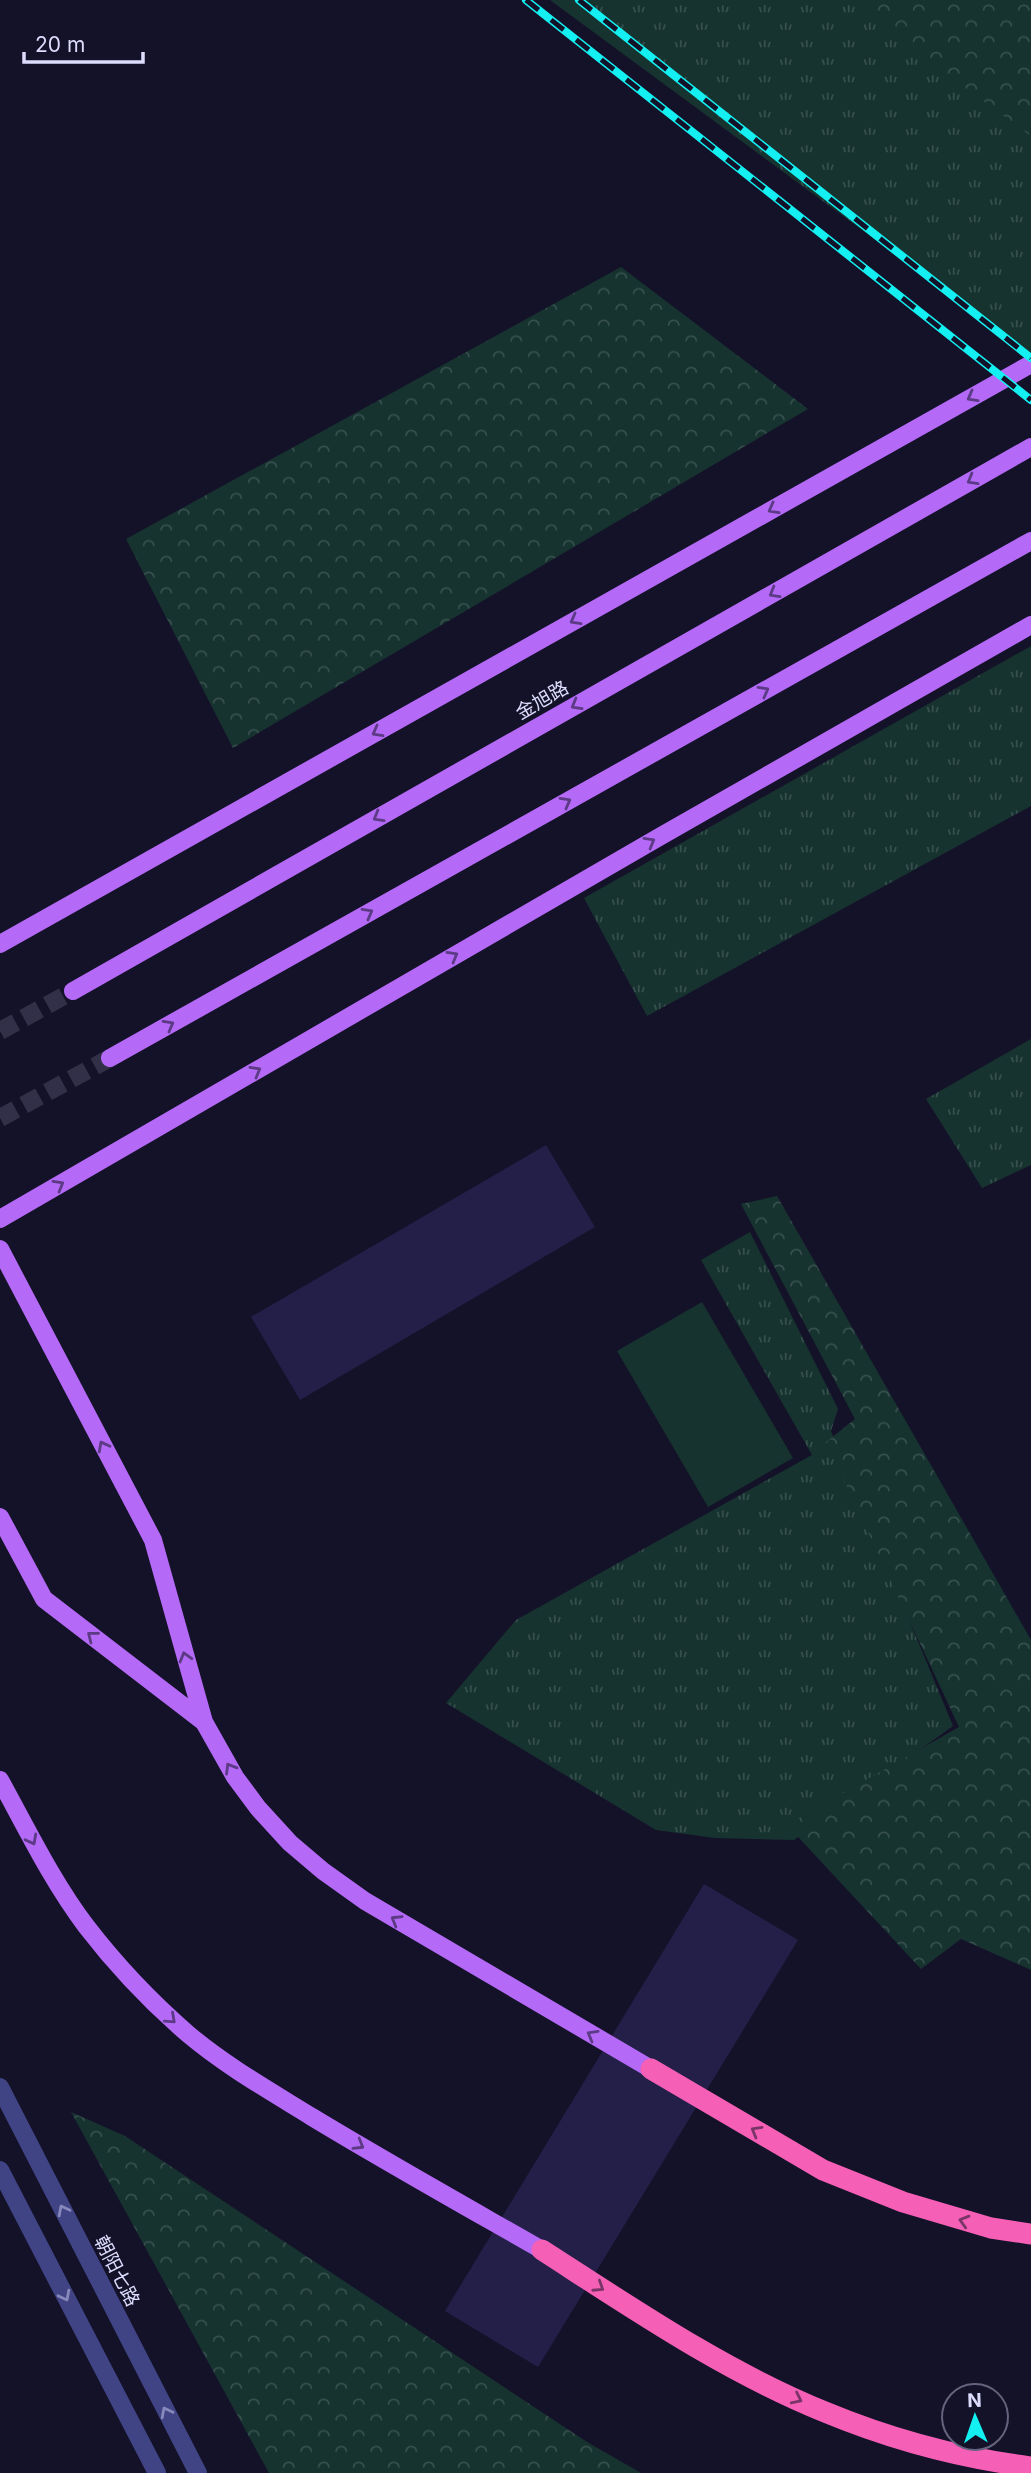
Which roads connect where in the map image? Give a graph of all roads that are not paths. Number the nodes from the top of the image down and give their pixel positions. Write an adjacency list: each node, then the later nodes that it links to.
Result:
1 (1031, 363): 5 (main road, one-way to 5)
2 (1031, 447): 6 (main road, 金旭路, one-way to 6)
3 (1031, 541): 7 (main road, one-way to 3)
4 (1031, 625): 8 (main road, one-way to 4)
5 (0, 944)
6 (73, 991)
7 (110, 1058)
8 (0, 1219)
9 (0, 1249): 11 (main road, one-way to 9)
10 (0, 1517): 11 (main road, one-way to 10)
11 (204, 1722): 13 (main road, one-way to 11)
12 (0, 1780): 17 (main road, one-way to 17)
13 (651, 2069): 16 (highway, one-way to 13)
14 (0, 2087): 20 (street, 朝阳七路, one-way to 14)
15 (0, 2170): 19 (street, one-way to 19)
16 (1031, 2234)
17 (542, 2250): 18 (highway, one-way to 18)
18 (1031, 2467)
19 (157, 2473)
20 (198, 2473)

